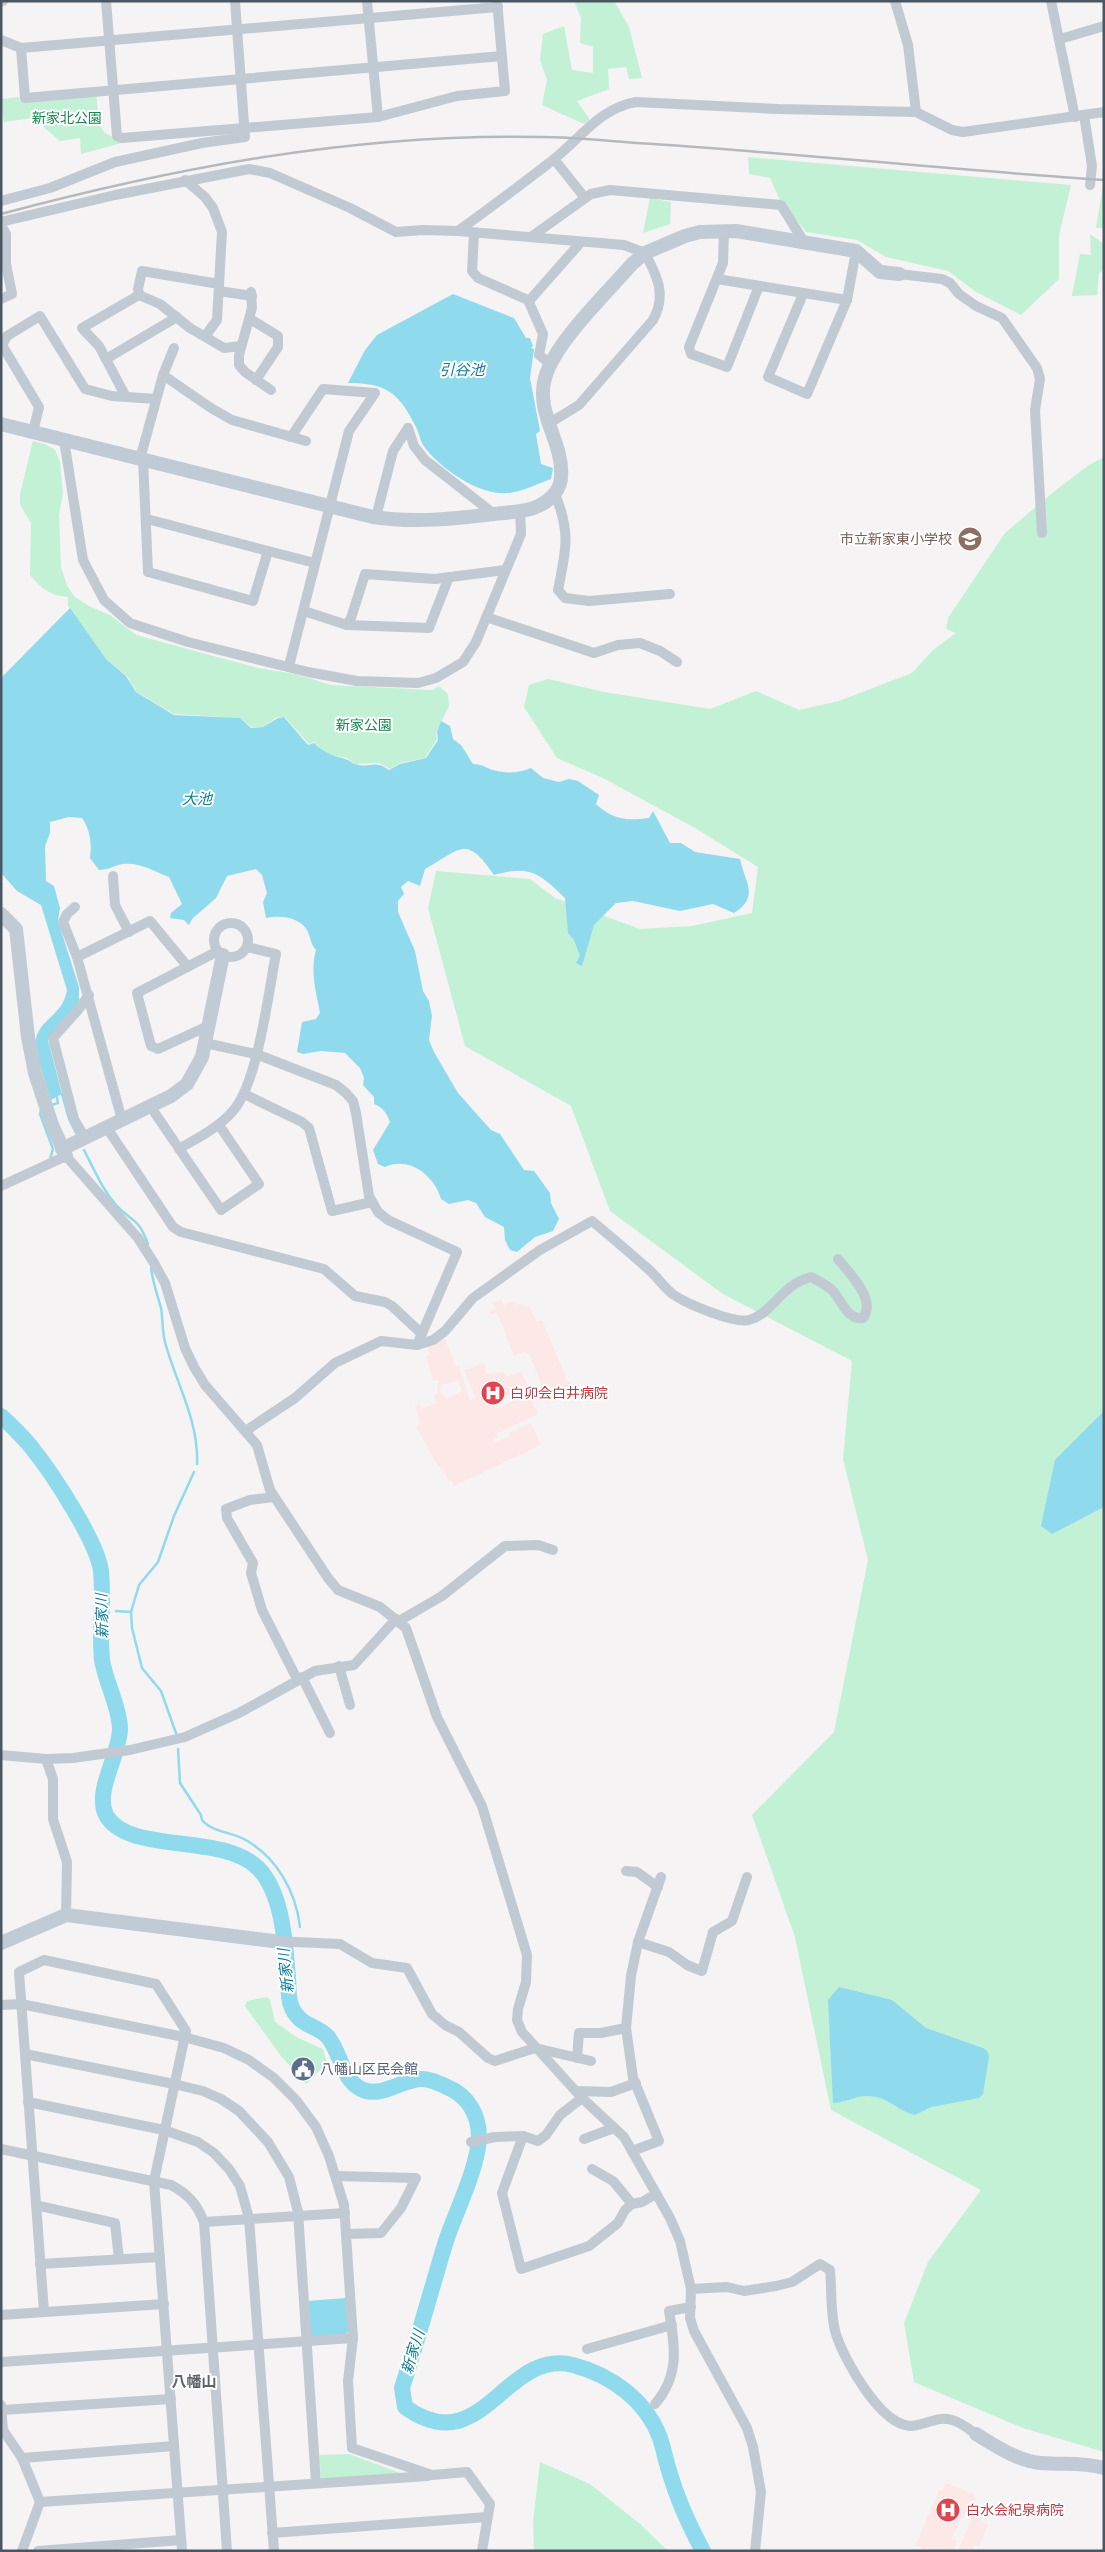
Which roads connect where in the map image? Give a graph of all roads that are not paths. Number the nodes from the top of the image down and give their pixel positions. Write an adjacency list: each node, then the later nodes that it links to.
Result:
1 (106, 1): 12 (street)
2 (235, 1): 9 (street)
3 (367, 1): 7 (street)
4 (896, 1): 18 (street)
5 (1050, 1): 10 (street)
6 (497, 4): 7 (street); 14 (street)
7 (368, 18): 9 (street); 15 (street)
8 (1104, 26): 10 (street)
9 (237, 30): 12 (street); 16 (street)
10 (1060, 39): 20 (street)
11 (1, 40): 13 (street)
12 (109, 41): 13 (street); 17 (street)
13 (21, 48): 17 (street)
14 (502, 56): 15 (street); 21 (street)
15 (373, 67): 16 (street); 21 (street)
16 (241, 78): 17 (street); 22 (street)
17 (113, 89): 22 (street)
18 (916, 112): 20 (street); 23 (street)
19 (1104, 112): 20 (street)
20 (1079, 116): 25 (street)
21 (378, 117): 22 (street)
22 (245, 128): 27 (street)
23 (554, 159): 26 (street); 30 (street)
24 (185, 180): 28 (street); 30 (street); 40 (street)
25 (1090, 185)
26 (585, 198): 32 (street); 34 (street)
27 (1, 201)
28 (1, 224): 43 (street)
29 (724, 230): 34 (street); 36 (street); 38 (street)
30 (458, 231): 31 (street)
31 (474, 233): 32 (street); 45 (street)
32 (531, 237): 33 (street)
33 (580, 242): 36 (street); 45 (street)
34 (804, 242): 35 (street)
35 (856, 251): 37 (street); 44 (street)
36 (645, 253): 52 (street); 59 (street)
37 (899, 274): 71 (street)
38 (717, 279): 39 (street); 39 (street)
39 (759, 286): 41 (street)
40 (219, 287): 42 (street); 47 (street); 48 (street)
41 (803, 294): 44 (street); 44 (street)
42 (139, 295): 46 (street); 51 (street)
43 (1, 300)
44 (847, 300)
45 (529, 302): 52 (street)
46 (177, 317): 48 (street); 51 (street)
47 (250, 319): 49 (street); 54 (street)
48 (206, 335): 49 (street)
49 (241, 346): 54 (street)
50 (174, 348): 53 (street)
51 (106, 359): 56 (street)
52 (550, 364): 59 (street)
53 (163, 375): 57 (street); 61 (street)
54 (256, 380): 55 (street)
55 (271, 390)
56 (126, 396): 57 (street); 60 (street)
57 (156, 399): 64 (street)
58 (1, 424): 60 (street)
59 (548, 424): 65 (street)
60 (33, 432): 62 (street)
61 (291, 437): 63 (street); 66 (street)
62 (64, 440): 64 (street); 81 (street)
63 (306, 440)
64 (142, 459): 66 (street); 70 (street)
65 (555, 494): 67 (street); 76 (street)
66 (331, 507): 69 (street); 73 (street)
67 (520, 511): 68 (street); 74 (street)
68 (494, 514): 69 (street); 69 (street)
69 (376, 517)
70 (147, 519): 72 (street); 72 (street)
71 (1042, 533)
72 (268, 551): 73 (street)
73 (315, 563): 77 (street)
74 (505, 570): 75 (street); 78 (street)
75 (449, 577): 79 (street); 79 (street)
76 (670, 594)
77 (304, 611): 79 (street); 81 (street)
78 (486, 617): 80 (street); 81 (street)
79 (347, 625)
80 (677, 662)
81 (289, 666)
82 (113, 876): 85 (street)
83 (75, 907): 88 (street)
84 (1, 914): 101 (street)
85 (129, 932): 88 (street); 89 (street)
86 (247, 947): 87 (street); 87 (street); 93 (street)
87 (221, 953): 89 (street); 91 (street)
88 (77, 957): 90 (street)
89 (188, 967): 91 (street)
90 (88, 995): 96 (street); 99 (street)
91 (208, 1026): 92 (street)
92 (205, 1043): 93 (street); 95 (street)
93 (256, 1054): 94 (street); 103 (street)
94 (244, 1094): 97 (street); 103 (street)
95 (150, 1106): 96 (street); 100 (street)
96 (122, 1120): 98 (street)
97 (219, 1124): 100 (street); 100 (street)
98 (106, 1128): 99 (street); 105 (street)
99 (85, 1138): 101 (street)
100 (179, 1150)
101 (64, 1153): 102 (street); 107 (street)
102 (1, 1186)
103 (372, 1202): 105 (street)
104 (838, 1259): 106 (street)
105 (422, 1334): 106 (street)
106 (417, 1345): 107 (street)
107 (247, 1430): 108 (street)
108 (274, 1497): 110 (street); 112 (street)
109 (553, 1550): 110 (street)
110 (398, 1620): 111 (street); 127 (street)
111 (339, 1666): 112 (street); 113 (street)
112 (299, 1678): 114 (street); 116 (street)
113 (350, 1705)
114 (330, 1733)
115 (1, 1754): 116 (street)
116 (46, 1759): 119 (street)
117 (626, 1871): 121 (street)
118 (747, 1877): 121 (street)
119 (66, 1916): 120 (street); 122 (street)
120 (273, 1941): 127 (street)
121 (638, 1942): 125 (street)
122 (1, 1943)
123 (21, 2004): 124 (street); 126 (street); 126 (street); 128 (street)
124 (1, 2005)
125 (626, 2028): 129 (street); 131 (street)
126 (184, 2037): 132 (street); 144 (street)
127 (535, 2048): 129 (street); 133 (street)
128 (25, 2054): 132 (street); 134 (street)
129 (577, 2058): 130 (street)
130 (591, 2061)
131 (636, 2083): 133 (street); 141 (street)
132 (174, 2084): 136 (street); 150 (street)
133 (579, 2094): 135 (street); 137 (street)
134 (28, 2102): 136 (street); 142 (street)
135 (614, 2128): 138 (street); 141 (street)
136 (164, 2130): 145 (street); 151 (street)
137 (524, 2136): 139 (street); 147 (street)
138 (584, 2139)
139 (471, 2142)
140 (1, 2149): 142 (street)
141 (632, 2151): 146 (street)
142 (32, 2155): 145 (street); 148 (street)
143 (592, 2169): 147 (street)
144 (336, 2176): 149 (street); 153 (street)
145 (154, 2181): 152 (street); 154 (street)
146 (656, 2194): 147 (street); 157 (street)
147 (632, 2204)
148 (36, 2205): 155 (street); 156 (street)
149 (345, 2213): 150 (street); 153 (street)
150 (298, 2216): 151 (street); 164 (street)
151 (249, 2218): 152 (street); 165 (street)
152 (204, 2222): 166 (street)
153 (346, 2234): 163 (street)
154 (160, 2257): 155 (street); 158 (street)
155 (119, 2259): 156 (street)
156 (40, 2264): 160 (street)
157 (691, 2289): 159 (street); 174 (street)
158 (164, 2304): 160 (street); 168 (street)
159 (691, 2307): 162 (street); 192 (street)
160 (44, 2312): 161 (street)
161 (1, 2316)
162 (672, 2325): 167 (street); 171 (street)
163 (353, 2338): 164 (street); 178 (street)
164 (306, 2341): 165 (street); 179 (street)
165 (259, 2344): 166 (street); 180 (street)
166 (213, 2347): 168 (street); 181 (street)
167 (587, 2349)
168 (167, 2351): 169 (street); 170 (street)
169 (1, 2362)
170 (171, 2399): 173 (street); 175 (street)
171 (655, 2404)
172 (1, 2405): 173 (street)
173 (2, 2410): 176 (street)
174 (976, 2434): 177 (street)
175 (174, 2446): 176 (street); 182 (street)
176 (22, 2458): 183 (street)
177 (1104, 2468)
178 (432, 2475): 179 (street); 184 (street)
179 (316, 2484): 180 (street)
180 (269, 2487): 181 (street); 185 (street)
181 (223, 2489): 182 (street); 189 (street)
182 (178, 2494): 183 (street); 186 (street)
183 (40, 2502): 187 (street)
184 (487, 2518): 185 (street); 191 (street)
185 (272, 2534): 190 (street)
186 (182, 2545): 188 (street)
187 (22, 2551)
188 (38, 2551)
189 (228, 2551)
190 (274, 2551)
191 (482, 2551)
192 (755, 2551)

